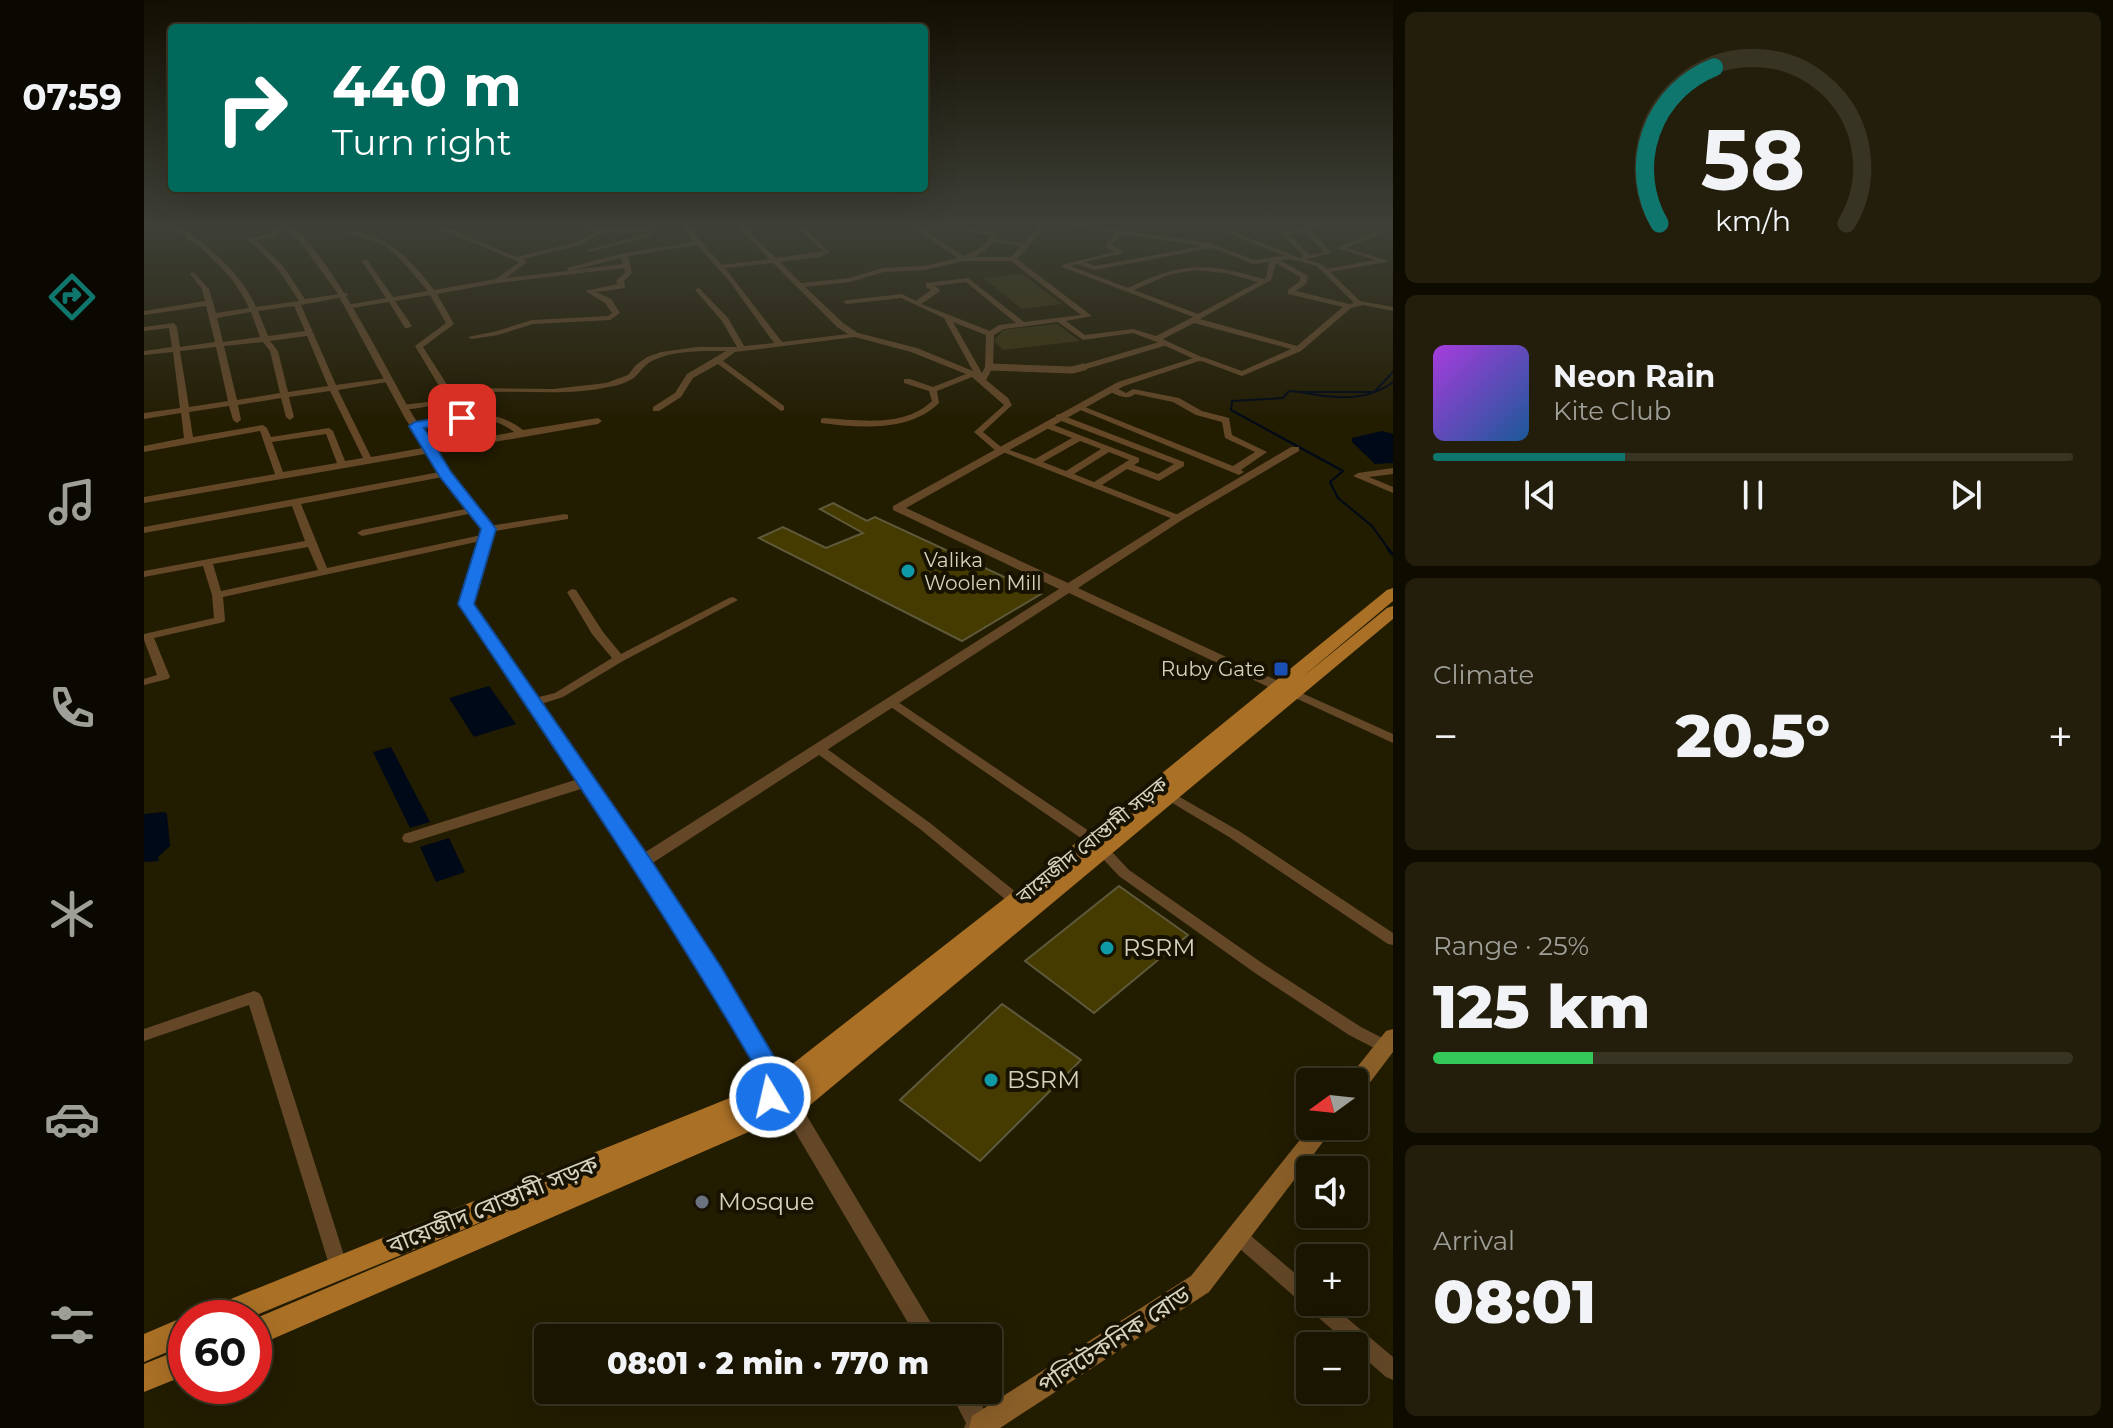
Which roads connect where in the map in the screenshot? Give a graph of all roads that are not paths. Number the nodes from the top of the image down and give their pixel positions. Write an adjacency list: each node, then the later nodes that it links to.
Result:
1 (205, 290): 23 (street)
2 (247, 290): 29 (street)
3 (295, 290): 24 (street)
4 (339, 290): 21 (street)
5 (385, 290): 20 (street)
6 (431, 290): 19 (street)
7 (447, 290): 19 (street)
8 (598, 290): 41 (street)
9 (699, 290): 46 (street)
10 (737, 290): 44 (street)
11 (805, 290): 40 (street)
12 (935, 290): 26 (street)
13 (980, 290): 35 (street)
14 (1053, 290): 33 (street)
15 (1128, 290): 34 (street)
16 (1250, 290): 34 (street)
17 (1294, 290): 27 (street)
18 (1344, 290): 25 (street)
19 (433, 292): 20 (street); 60 (street)
20 (392, 299): 21 (street); 36 (street)
21 (347, 301): 24 (street); 54 (street)
22 (847, 302): 26 (street)
23 (209, 303): 30 (street); 31 (street)
24 (300, 303): 29 (street); 38 (street)
25 (1358, 303): 27 (street); 28 (street)
26 (916, 304): 32 (street)
27 (1349, 306): 47 (street)
28 (1393, 309)
29 (254, 311): 31 (street); 42 (street)
30 (144, 313)
31 (213, 316): 45 (street)
32 (947, 317): 39 (street); 52 (street)
33 (1059, 319): 35 (street); 43 (street)
34 (1196, 319): 43 (street); 47 (street)
35 (1022, 324): 39 (street)
36 (408, 326)
37 (144, 329): 48 (street)
38 (309, 333): 42 (street); 56 (street)
39 (990, 334): 52 (street)
40 (855, 335): 44 (street); 53 (street)
41 (472, 337)
42 (265, 339): 45 (street); 59 (street)
43 (1161, 341): 50 (street); 52 (street)
44 (780, 345): 46 (street)
45 (221, 346): 48 (street); 61 (street)
46 (742, 349): 51 (street); 60 (street)
47 (1298, 349): 50 (street)
48 (175, 351): 49 (street); 66 (street)
49 (144, 353)
50 (1200, 359): 57 (street)
51 (718, 361): 64 (street); 65 (street)
52 (989, 367)
53 (973, 374): 58 (street); 83 (street)
54 (387, 380): 56 (street); 62 (street)
55 (907, 381): 58 (street)
56 (332, 389): 59 (street); 84 (street)
57 (1111, 389): 63 (street); 88 (street)
58 (933, 390): 72 (street)
59 (284, 396): 61 (street); 68 (street)
60 (450, 397): 62 (street)
61 (233, 403): 66 (street); 70 (street)
62 (404, 407): 74 (street)
63 (1077, 407): 69 (street); 88 (street)
64 (781, 408)
65 (656, 409)
66 (185, 410): 67 (street); 77 (street)
67 (144, 416)
68 (290, 417)
69 (1059, 417): 73 (street); 87 (street)
70 (237, 420)
71 (598, 421): 75 (street)
72 (824, 421)
73 (1046, 425): 76 (street); 83 (street)
74 (415, 426): 75 (street); 80 (street)
75 (521, 433): 80 (street)
76 (1079, 438): 81 (street); 85 (street)
77 (189, 440): 78 (street); 79 (street)
78 (267, 440): 86 (street); 92 (street)
79 (144, 449)
80 (430, 449): 84 (street); 90 (street)
81 (1108, 449): 87 (street); 91 (street)
82 (1295, 449): 93 (street)
83 (1001, 450): 85 (street); 108 (street)
84 (368, 460): 86 (street)
85 (1036, 462): 91 (street)
86 (342, 465): 92 (street)
87 (1127, 466): 94 (street)
88 (1234, 470): 93 (street)
89 (1393, 471): 95 (street)
90 (445, 474): 97 (street); 98 (street)
91 (1067, 474): 94 (street)
92 (280, 476): 96 (street)
93 (1250, 476): 100 (street)
94 (1095, 485): 100 (street)
95 (1393, 490)
96 (144, 500)
97 (296, 502): 101 (street); 104 (street)
98 (475, 510): 102 (street); 103 (street)
99 (565, 517): 103 (street)
100 (1178, 518): 108 (street)
101 (144, 530)
102 (362, 533)
103 (488, 533): 106 (street); 118 (street)
104 (311, 543): 105 (street); 106 (street)
105 (207, 563): 107 (street); 111 (street)
106 (324, 572): 111 (street)
107 (144, 574)
108 (1068, 588): 117 (street); 119 (street)
109 (572, 592): 115 (street)
110 (1393, 593): 117 (main road, বায়েজীদ বোস্তামী সড়ক)
111 (217, 595): 114 (street)
112 (733, 600): 115 (street)
113 (1393, 611): 117 (main road, বায়েজীদ বোস্তামী সড়ক)
114 (146, 637): 116 (street)
115 (619, 659): 118 (street)
116 (144, 682)
117 (1287, 690): 120 (street); 123 (main road, বায়েজীদ বোস্তামী সড়ক)
118 (535, 702): 122 (street)
119 (892, 702): 121 (street); 125 (street)
120 (1393, 739)
121 (819, 749): 126 (street); 127 (street)
122 (588, 781): 124 (street); 126 (street)
123 (1164, 792): 125 (main road, বায়েজীদ বোস্তামী সড়ক); 128 (street)
124 (410, 838)
125 (1099, 845): 127 (main road, বায়েজীদ বোস্তামী সড়ক); 130 (street); 132 (main road, বায়েজীদ বোস্তামী সড়ক)
126 (642, 862): 132 (street)
127 (1017, 901): 132 (main road, বায়েজীদ বোস্তামী সড়ক)
128 (1393, 940)
129 (144, 1035): 135 (street)
130 (1389, 1042): 131 (main road)
131 (1368, 1069)
132 (784, 1095): 135 (main road, বায়েজীদ বোস্তামী সড়ক); 139 (street); 140 (main road, বায়েজীদ বোস্তামী সড়ক)
133 (1313, 1140): 134 (main road, পলিটেকনিক রোড)
134 (1238, 1236): 136 (street); 147 (main road, পলিটেকনিক রোড)
135 (339, 1268): 137 (main road, বায়েজীদ বোস্তামী সড়ক)
136 (1296, 1286)
137 (260, 1300)
138 (1331, 1316): 144 (street)
139 (921, 1324)
140 (272, 1325)
141 (168, 1338): 142 (main road)
142 (144, 1348)
143 (168, 1368): 145 (main road)
144 (1393, 1370)
145 (144, 1378)
146 (967, 1404): 147 (street)
147 (978, 1427)

